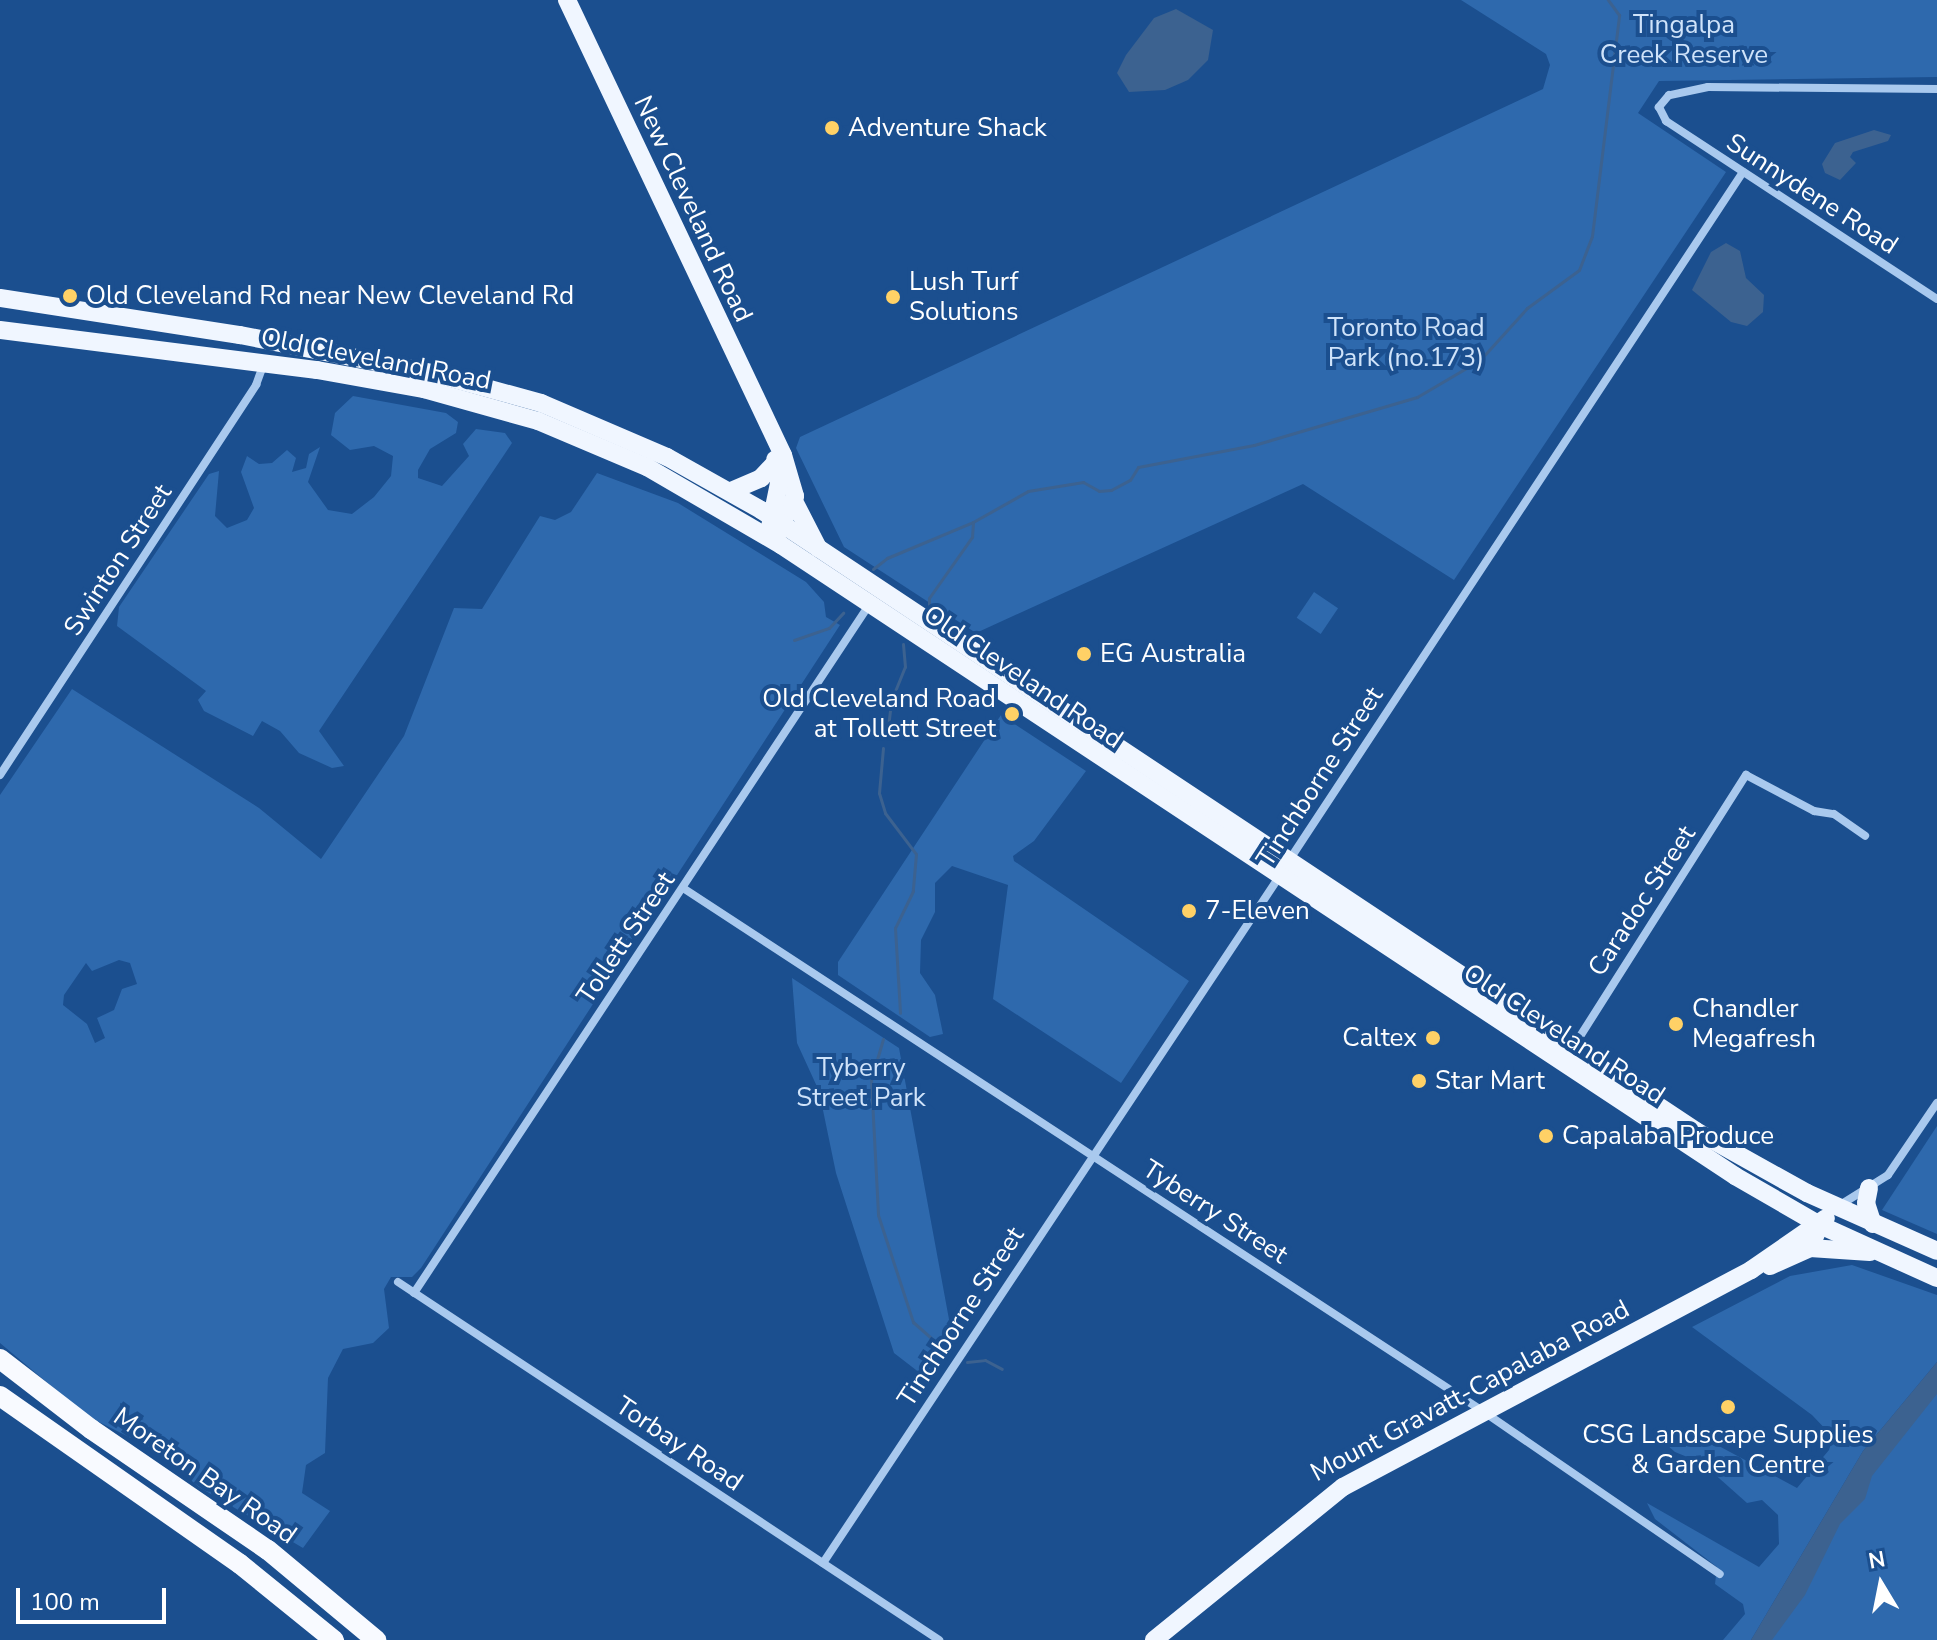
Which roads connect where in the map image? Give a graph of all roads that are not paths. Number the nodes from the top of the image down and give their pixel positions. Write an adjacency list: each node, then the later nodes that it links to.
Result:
1 (567, 0): 8 (main road, New Cleveland Road)
2 (1937, 89): 3 (street, Sunnydene Road)
3 (1743, 172): 5 (street, Sunnydene Road); 17 (street, Tinchborne Street)
4 (0, 298): 10 (main road, Old Cleveland Road)
5 (1937, 299)
6 (0, 330): 7 (main road, Old Cleveland Road)
7 (264, 363): 12 (main road, Old Cleveland Road); 15 (street, Swinton Street)
8 (772, 440): 9 (main road, New Cleveland Road); 11 (main road, New Cleveland Road)
9 (776, 462): 10 (main road); 12 (main road, New Cleveland Road)
10 (731, 491): 12 (main road, Old Cleveland Road)
11 (794, 501): 12 (main road); 13 (main road, New Cleveland Road)
12 (774, 530): 13 (main road, Old Cleveland Road); 14 (main road, Old Cleveland Road)
13 (818, 549): 17 (main road, Old Cleveland Road)
14 (869, 605): 17 (main road, Old Cleveland Road); 18 (street, Tollett Street)
15 (0, 775)
16 (1865, 836): 19 (street, Caradoc Street)
17 (1283, 870): 19 (main road, Old Cleveland Road); 21 (street, Tinchborne Street); 23 (main road, Old Cleveland Road)
18 (683, 888): 21 (street, Tyberry Street); 34 (street, Tollett Street)
19 (1571, 1049): 24 (main road, Old Cleveland Road)
20 (1937, 1103): 22 (street)
21 (1092, 1156): 37 (street, Tyberry Street); 38 (street, Tinchborne Street)
22 (1869, 1188): 24 (street); 25 (main road)
23 (1783, 1205): 26 (main road, Old Cleveland Road); 30 (main road)
24 (1837, 1207): 25 (main road, Old Cleveland Road); 26 (main road, Mount Gravatt-Capalaba Road)
25 (1873, 1224): 28 (main road, Old Cleveland Road)
26 (1820, 1225): 27 (main road, Mount Gravatt-Capalaba Road); 29 (main road, Old Cleveland Road); 30 (main road, Mount Gravatt-Capalaba Road)
27 (1810, 1248): 29 (main road); 31 (main road, Mount Gravatt-Capalaba Road)
28 (1937, 1251)
29 (1877, 1252): 32 (main road, Old Cleveland Road)
30 (1773, 1255): 31 (main road, Mount Gravatt-Capalaba Road)
31 (1751, 1270): 37 (main road, Mount Gravatt-Capalaba Road)
32 (1937, 1278)
33 (398, 1282): 34 (street, Torbay Road)
34 (414, 1293): 38 (street, Torbay Road)
35 (0, 1359): 41 (highway, Moreton Bay Road)
36 (0, 1396): 40 (highway, Moreton Bay Road)
37 (1484, 1412): 39 (street, Tyberry Street); 43 (main road, Mount Gravatt-Capalaba Road)
38 (823, 1563): 42 (street, Torbay Road)
39 (1720, 1574)
40 (334, 1640)
41 (376, 1640)
42 (939, 1640)
43 (1154, 1640)

